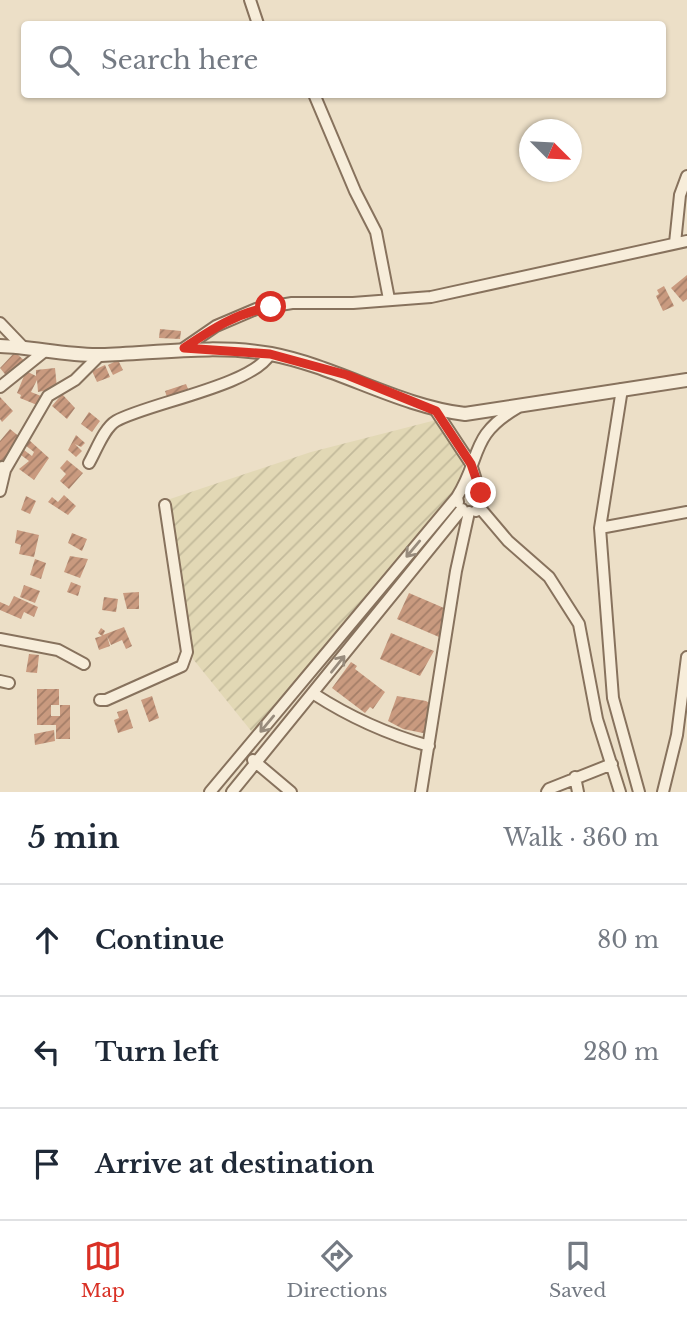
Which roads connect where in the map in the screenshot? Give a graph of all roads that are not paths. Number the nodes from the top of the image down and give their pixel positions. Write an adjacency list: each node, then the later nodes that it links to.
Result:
1 (250, 0): 2 (street)
2 (257, 21)
3 (316, 98): 7 (street)
4 (687, 176): 6 (street)
5 (687, 241): 6 (street)
6 (675, 243): 7 (street)
7 (389, 299): 11 (street)
8 (0, 323): 10 (street)
9 (0, 346): 10 (street)
10 (23, 347): 12 (street)
11 (184, 348): 13 (street); 14 (street)
12 (46, 350): 14 (street); 16 (street)
13 (270, 354): 19 (street); 20 (street)
14 (100, 355): 22 (street)
15 (687, 380): 17 (street)
16 (0, 387)
17 (622, 389): 18 (street); 30 (street)
18 (520, 406): 19 (street); 21 (street)
19 (436, 411): 21 (street)
20 (89, 463)
21 (471, 464): 24 (street); 26 (street)
22 (3, 468): 23 (street)
23 (0, 484): 25 (street)
24 (479, 490): 26 (street); 28 (street)
25 (0, 491)
26 (459, 494): 28 (street); 38 (street, one-way to 38)
27 (165, 506): 35 (street)
28 (470, 510): 34 (street, one-way to 28); 37 (street); 40 (street)
29 (687, 512): 30 (street)
30 (600, 528): 49 (street)
31 (0, 639): 33 (street)
32 (687, 657): 36 (street)
33 (84, 664)
34 (314, 694): 37 (street); 39 (street)
35 (100, 699)
36 (682, 735): 50 (street)
37 (429, 746): 45 (street)
38 (244, 752): 39 (street); 42 (street)
39 (256, 762): 43 (street); 44 (street)
40 (612, 764): 41 (street); 48 (street)
41 (575, 777): 46 (street); 47 (street)
42 (210, 792)
43 (232, 792)
44 (291, 792)
45 (421, 792)
46 (547, 792)
47 (578, 792)
48 (620, 792)
49 (639, 792)
50 (663, 792)

